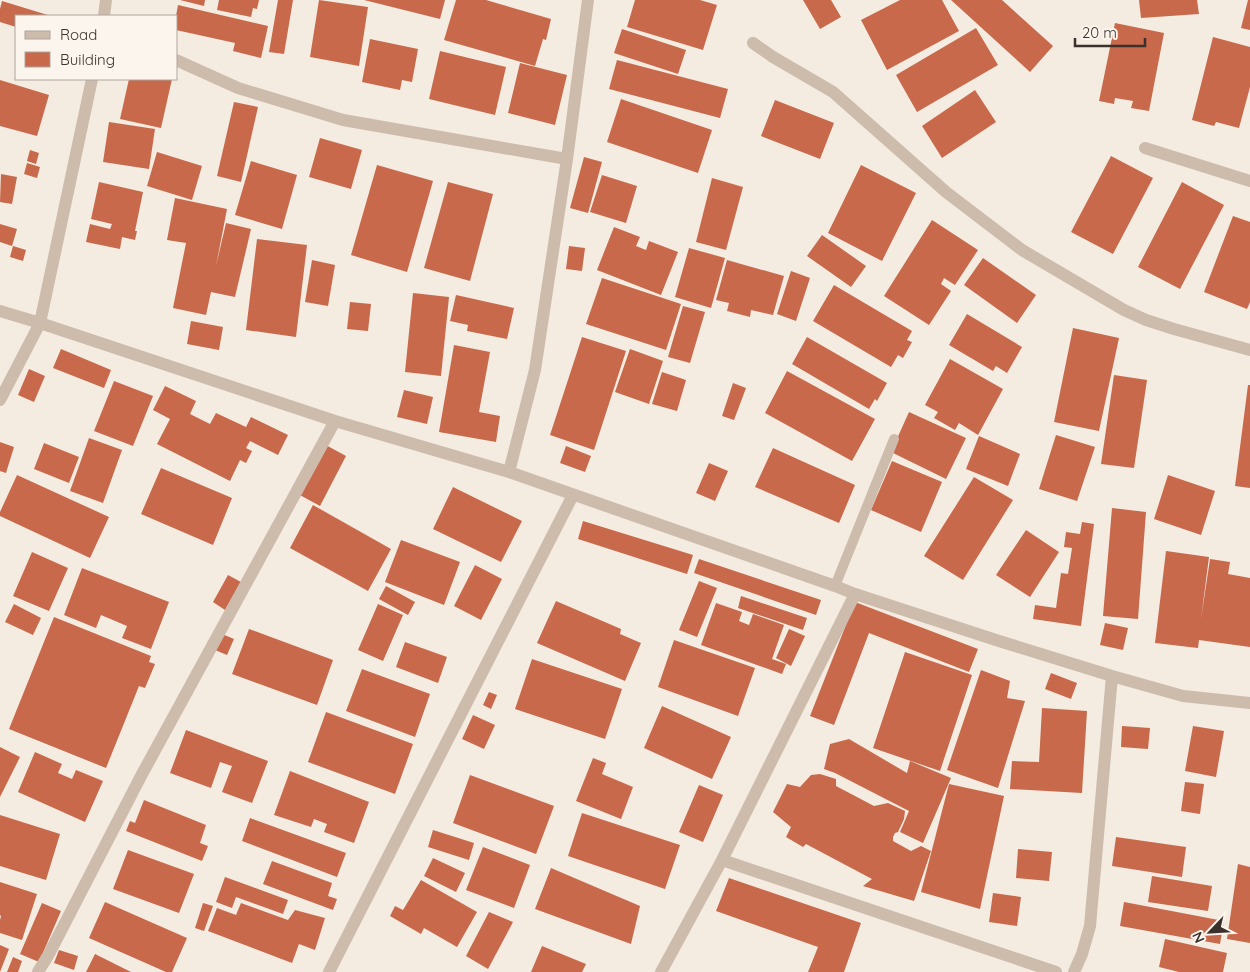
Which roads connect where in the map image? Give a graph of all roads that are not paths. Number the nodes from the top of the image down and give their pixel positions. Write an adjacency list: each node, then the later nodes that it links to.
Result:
1 (106, 0): 3 (street)
2 (588, 0): 8 (street)
3 (104, 15)
4 (752, 43): 12 (street)
5 (178, 61): 8 (street)
6 (92, 80): 11 (street)
7 (1145, 148): 9 (street)
8 (567, 159): 16 (street)
9 (1250, 181)
10 (0, 311): 11 (street)
11 (40, 323): 13 (street); 14 (street)
12 (1250, 350)
13 (0, 400)
14 (335, 421): 16 (street); 23 (street)
15 (894, 439): 18 (lane)
16 (509, 472): 17 (street)
17 (574, 496): 18 (street); 24 (street)
18 (835, 586): 19 (street)
19 (855, 594): 20 (street); 22 (street)
20 (1112, 676): 21 (street); 27 (street)
21 (1250, 703)
22 (722, 860): 25 (street); 26 (street)
23 (38, 972)
24 (329, 972)
25 (661, 972)
26 (1056, 972)
27 (1074, 972)

